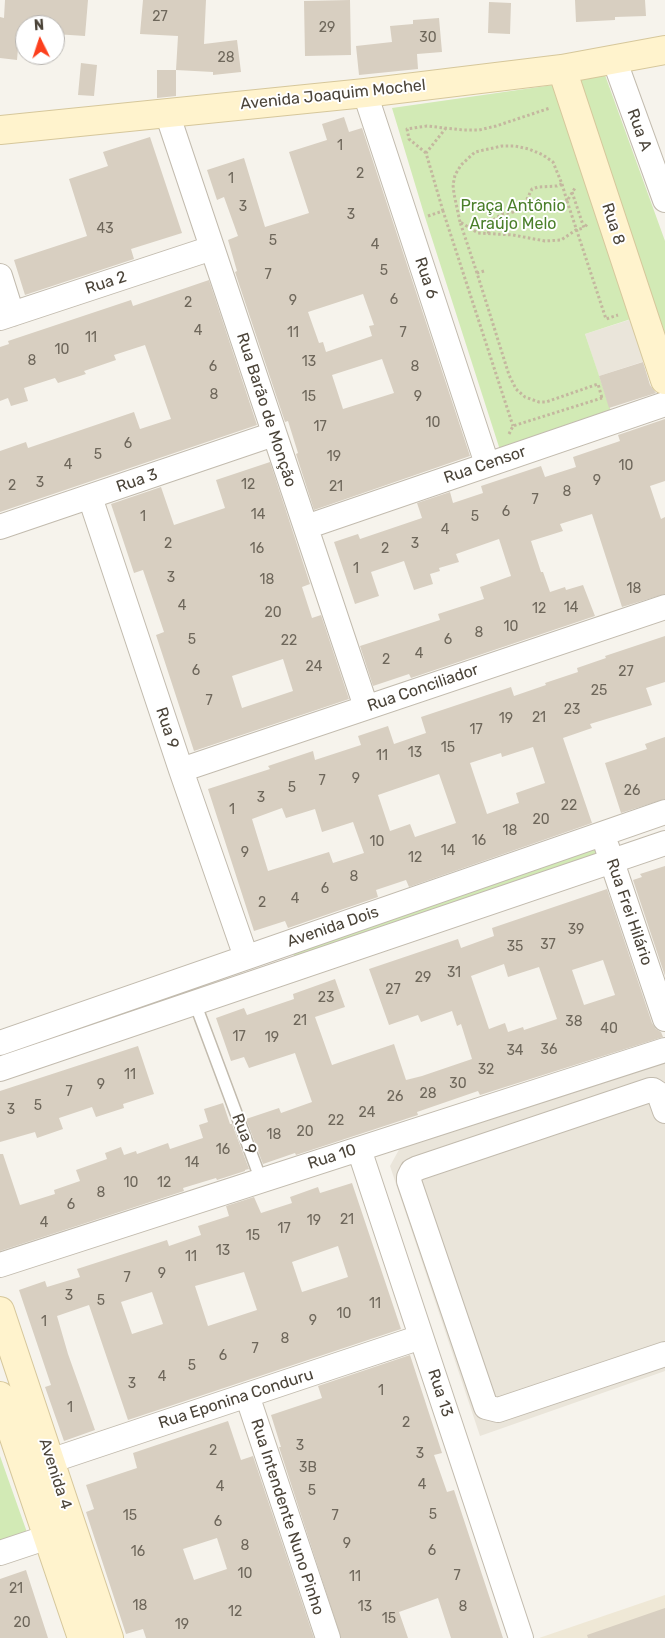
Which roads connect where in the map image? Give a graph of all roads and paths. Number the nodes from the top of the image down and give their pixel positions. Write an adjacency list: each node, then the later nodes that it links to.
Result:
1 (665, 50): 2 (main road, Avenida Joaquim Mochel)
2 (614, 59): 3 (main road, Avenida Joaquim Mochel); 12 (street, Rua A)
3 (562, 68): 4 (main road, Avenida Joaquim Mochel); 23 (main road, Rua 8)
4 (365, 93): 6 (main road, Avenida Joaquim Mochel); 28 (street, Rua 6)
5 (558, 105): 7 (path)
6 (167, 113): 8 (main road, Avenida Joaquim Mochel); 18 (street, Rua Barão de Monção)
7 (446, 128): 9 (path); 9 (path)
8 (0, 130)
9 (426, 153): 13 (path)
10 (562, 184): 11 (path); 15 (path); 17 (path)
11 (578, 186)
12 (665, 200)
13 (443, 211): 14 (path); 26 (path)
14 (425, 217)
15 (460, 222): 17 (path); 20 (path)
16 (584, 228): 17 (path)
17 (488, 234)
18 (212, 248): 22 (street, Rua 2); 27 (street, Rua Barão de Monção)
19 (484, 271): 20 (path)
20 (477, 273): 24 (path)
21 (0, 276): 22 (street)
22 (6, 316)
23 (665, 380)
24 (602, 398)
25 (665, 404): 28 (street, Rua Censor)
26 (513, 426)
27 (274, 434): 29 (street, Rua 3); 31 (street, Rua Barão de Monção)
28 (487, 464): 31 (street, Rua Censor)
29 (90, 497): 30 (street, Rua 3); 34 (street, Rua 9)
30 (0, 527)
31 (306, 527): 33 (street, Rua Barão de Monção)
32 (665, 607): 33 (street, Rua Conciliador)
33 (366, 708): 34 (street, Rua Conciliador)
34 (181, 770): 39 (street, Rua 9)
35 (665, 812): 36 (street, Avenida Dois)
36 (602, 834): 38 (street, Rua Frei Hilário); 39 (street, Avenida Dois)
37 (665, 843): 38 (street, Avenida Dois)
38 (612, 861): 40 (street, Avenida Dois); 41 (street, Rua Frei Hilário)
39 (246, 957): 42 (street, Avenida Dois)
40 (195, 1003): 44 (street, Avenida Dois); 47 (lane, Rua 9)
41 (665, 1019)
42 (0, 1043)
43 (665, 1050): 46 (street, Rua 10)
44 (0, 1069)
45 (665, 1111): 51 (street)
46 (359, 1149): 47 (street, Rua 10); 50 (street, Rua 13)
47 (261, 1180): 48 (street, Rua 10)
48 (0, 1265)
49 (0, 1310): 52 (main road, Avenida 4)
50 (421, 1337): 53 (street, Rua Eponina Conduru); 63 (street, Rua 13)
51 (665, 1354)
52 (8, 1362): 56 (main road, Avenida 4)
53 (247, 1395): 56 (street, Rua Eponina Conduru); 62 (street, Rua Intendente Nuno Pinho)
54 (0, 1396): 55 (main road, Avenida 4)
55 (6, 1433): 57 (main road, Avenida 4)
56 (50, 1461): 59 (main road, Avenida 4)
57 (48, 1537): 58 (street); 59 (main road, Avenida 4)
58 (0, 1553)
59 (79, 1588): 60 (main road, Avenida 4); 61 (main road, Avenida 4)
60 (82, 1638)
61 (109, 1638)
62 (328, 1638)
63 (521, 1638)

